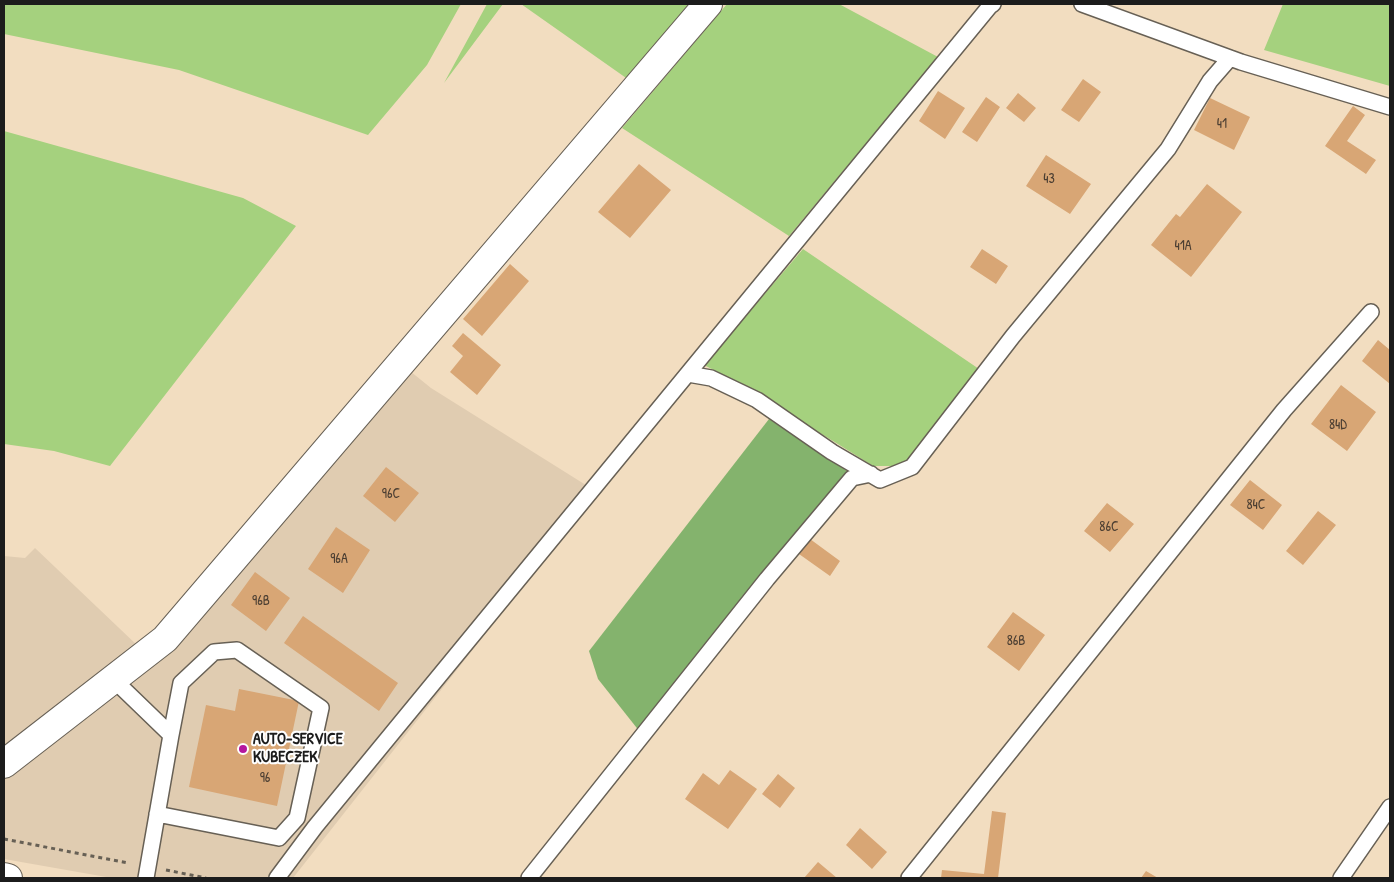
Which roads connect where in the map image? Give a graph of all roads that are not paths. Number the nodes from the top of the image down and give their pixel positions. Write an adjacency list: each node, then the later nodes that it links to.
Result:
1 (708, 4): 9 (street)
2 (993, 4): 7 (lane)
3 (1082, 4): 4 (lane)
4 (1230, 58): 5 (lane); 8 (lane)
5 (1390, 107)
6 (1371, 312): 19 (lane)
7 (688, 374): 8 (lane); 17 (lane)
8 (871, 474): 18 (lane)
9 (113, 679): 10 (lane); 11 (street)
10 (171, 735): 13 (lane); 13 (lane)
11 (4, 764)
12 (1390, 807): 20 (lane)
13 (157, 814): 14 (lane)
14 (147, 872)
15 (4, 877): 16 (street)
16 (8, 878)
17 (277, 878)
18 (529, 878)
19 (909, 878)
20 (1341, 878)

